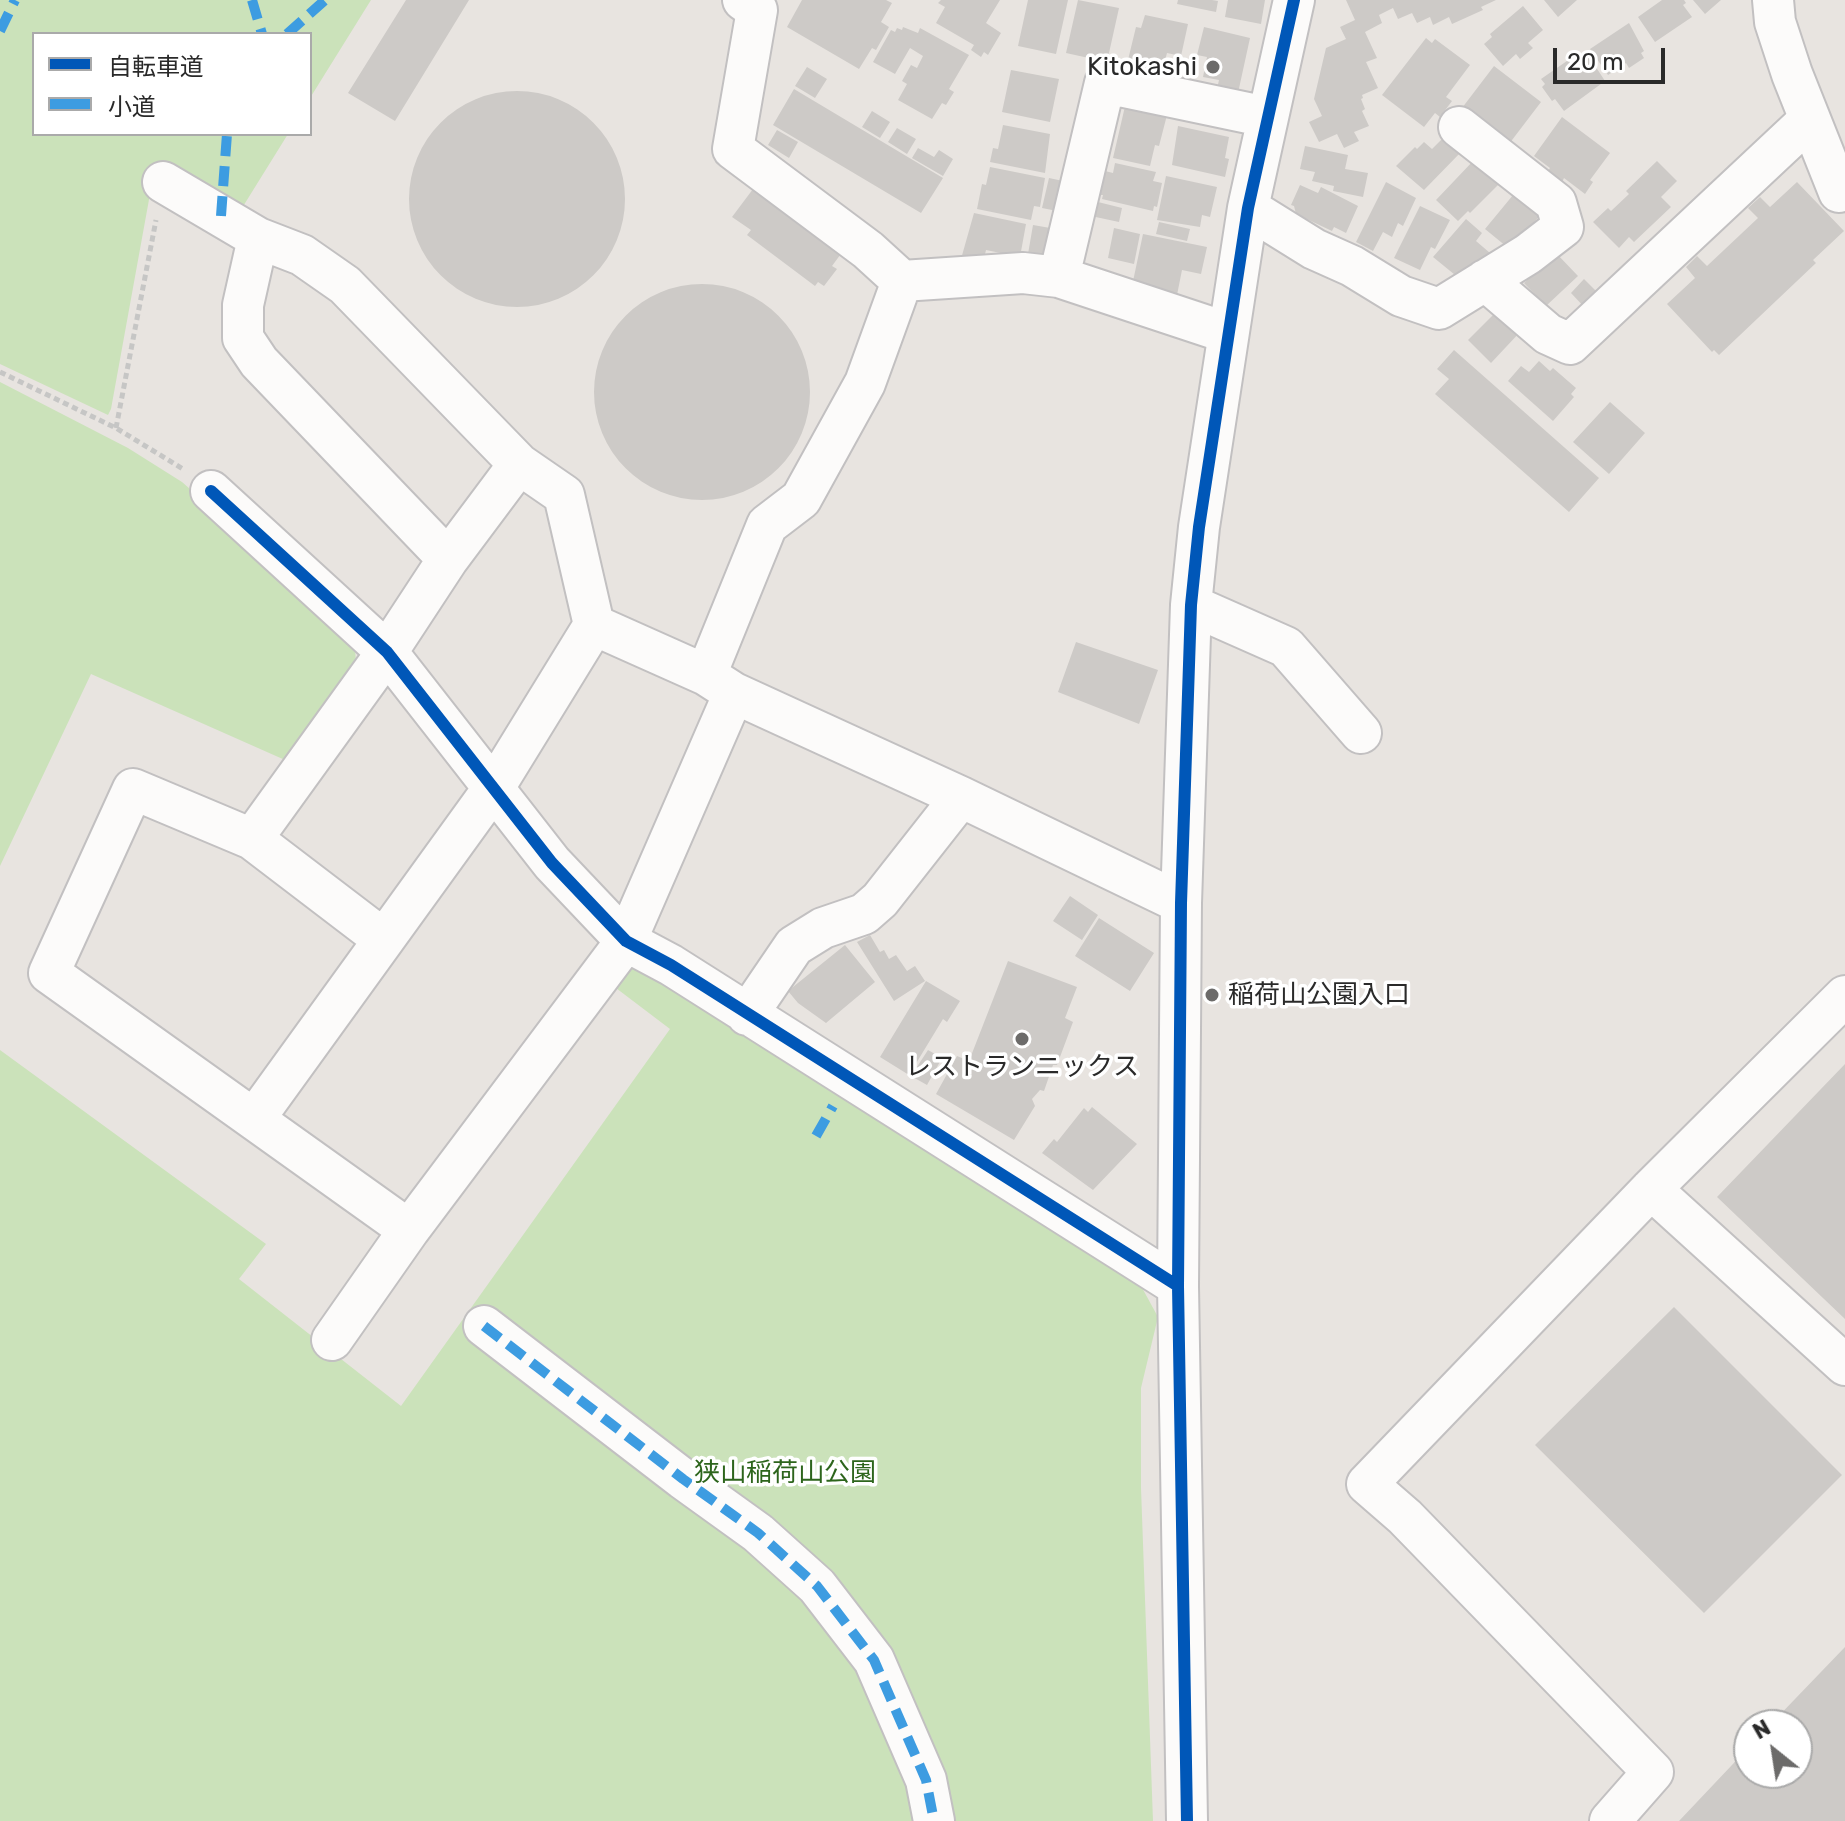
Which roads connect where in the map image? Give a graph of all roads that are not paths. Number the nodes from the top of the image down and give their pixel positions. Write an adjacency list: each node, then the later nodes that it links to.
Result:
1 (743, 0): 13 (street)
2 (1294, 0): 4 (street)
3 (1773, 0): 5 (street)
4 (1267, 117): 9 (street); 11 (street)
5 (1809, 120): 8 (street); 12 (street)
6 (1459, 127): 12 (street)
7 (163, 182): 10 (street)
8 (1839, 192)
9 (1248, 208): 12 (street); 14 (street)
10 (258, 238): 15 (street); 17 (street)
11 (1059, 277): 13 (street); 14 (street)
12 (1485, 280)
13 (902, 281): 21 (street)
14 (1228, 333): 18 (street)
15 (519, 464): 17 (street); 19 (street)
16 (211, 491): 20 (street)
17 (448, 559): 20 (street)
18 (1191, 605): 22 (street); 26 (street)
19 (594, 625): 21 (street); 23 (street)
20 (387, 652): 23 (street); 25 (street)
21 (720, 684): 24 (street); 28 (street)
22 (1361, 733)
23 (495, 786): 27 (street); 28 (street)
24 (961, 797): 26 (street); 30 (street)
25 (252, 839): 27 (street); 31 (street)
26 (1181, 903): 34 (street)
27 (383, 939): 31 (street)
28 (626, 941): 30 (street); 33 (street)
29 (1845, 996): 32 (street)
30 (747, 1015): 34 (street)
31 (255, 1118): 33 (street)
32 (1651, 1189): 37 (street); 40 (street)
33 (409, 1230): 36 (street)
34 (1178, 1286): 39 (street)
35 (484, 1326): 38 (street)
36 (332, 1340)
37 (1845, 1365)
38 (934, 1821)
39 (1187, 1821)
40 (1610, 1821)

